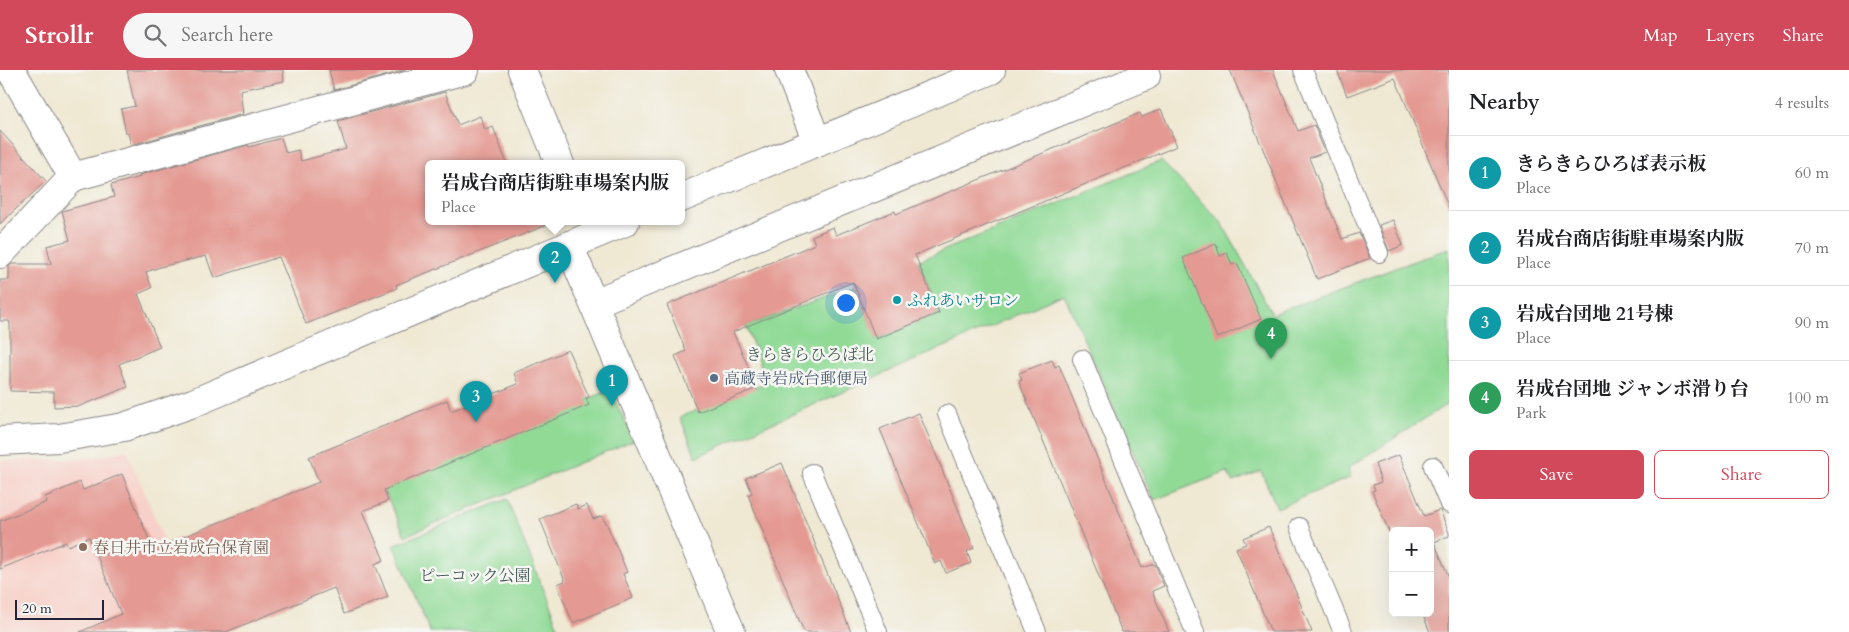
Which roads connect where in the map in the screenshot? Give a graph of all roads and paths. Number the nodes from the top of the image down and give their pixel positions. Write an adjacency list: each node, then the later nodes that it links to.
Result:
1 (11, 70): 10 (street)
2 (465, 70): 10 (street)
3 (522, 70): 9 (street)
4 (789, 70): 8 (street)
5 (991, 70): 8 (street)
6 (1144, 70): 16 (street)
7 (1303, 70): 14 (lane)
8 (817, 142): 11 (street)
9 (558, 160)
10 (74, 177): 15 (street)
11 (685, 196)
12 (613, 225): 13 (street)
13 (580, 234): 16 (street); 19 (street)
14 (1379, 253)
15 (0, 254)
16 (594, 304): 24 (street)
17 (1082, 359): 27 (lane)
18 (947, 414): 26 (lane)
19 (0, 441)
20 (1433, 466): 22 (lane)
21 (812, 473): 25 (lane)
22 (1449, 504)
23 (1299, 527): 28 (lane)
24 (731, 632)
25 (878, 632)
26 (1037, 632)
27 (1195, 632)
28 (1343, 632)

